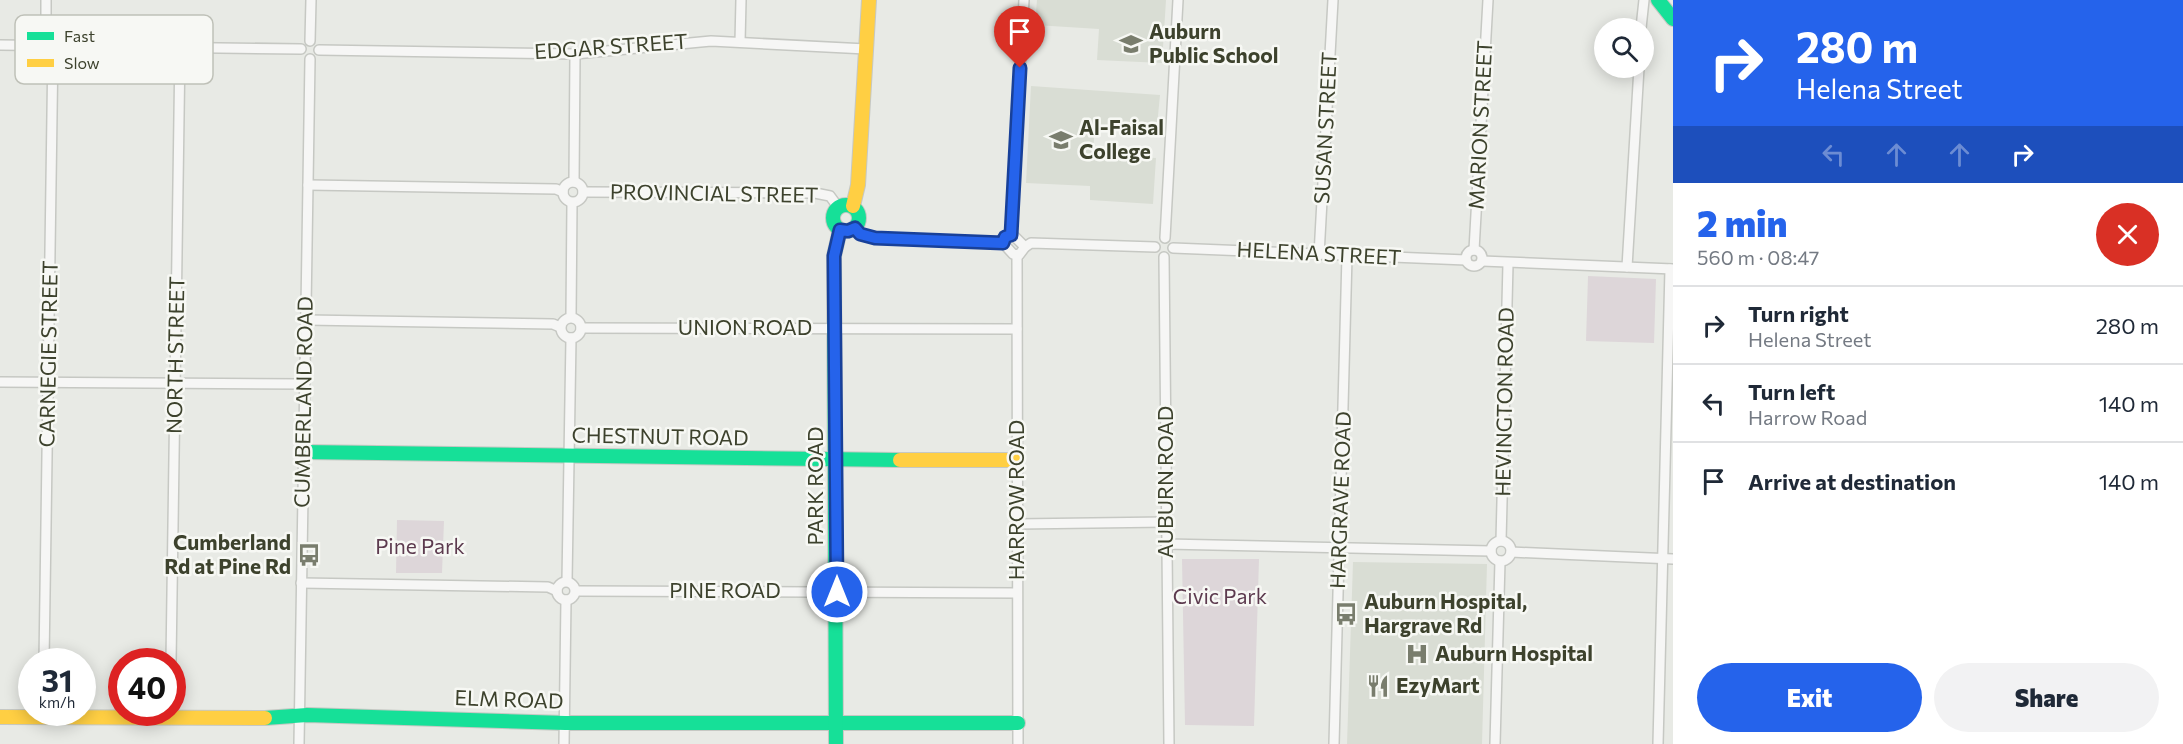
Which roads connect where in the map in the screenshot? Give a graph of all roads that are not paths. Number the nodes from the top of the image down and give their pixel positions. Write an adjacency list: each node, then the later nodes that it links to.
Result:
1 (46, 0): 11 (street, CARNEGIE STREET)
2 (311, 0): 14 (street)
3 (741, 0): 15 (street)
4 (869, 0): 20 (street)
5 (1024, 0): 36 (street)
6 (1178, 0): 37 (street)
7 (1334, 0): 44 (street, SUSAN STREET)
8 (1488, 0): 42 (street, MARION STREET)
9 (1644, 0): 12 (street)
10 (1658, 0): 13 (street)
11 (47, 15)
12 (1642, 18)
13 (1673, 19)
14 (310, 41): 19 (street); 21 (street)
15 (740, 42): 20 (street, EDGAR STREET); 22 (street, EDGAR STREET)
16 (0, 45): 17 (street)
17 (15, 45)
18 (213, 48): 19 (street)
19 (301, 49): 23 (street)
20 (866, 49): 32 (street)
21 (319, 50): 22 (street, EDGAR STREET); 23 (street)
22 (575, 54): 27 (street)
23 (310, 59): 28 (street, CUMBERLAND ROAD)
24 (1638, 78): 50 (street)
25 (50, 84): 61 (street, CARNEGIE STREET)
26 (180, 84): 60 (street, NORTH STREET)
27 (574, 182): 29 (street); 30 (street)
28 (308, 185): 29 (street); 53 (street, CUMBERLAND ROAD)
29 (563, 192): 31 (street)
30 (583, 192): 31 (street); 33 (street, PROVINCIAL STREET)
31 (572, 202): 52 (street)
32 (853, 206): 33 (street); 34 (street)
33 (838, 207): 35 (street)
34 (855, 228): 35 (street); 38 (street)
35 (840, 230): 56 (street, PARK ROAD)
36 (1011, 235): 38 (street); 39 (street)
37 (1165, 238): 40 (street); 41 (street)
38 (1003, 243): 43 (street)
39 (1024, 247): 40 (street); 43 (street)
40 (1155, 247): 45 (street)
41 (1173, 248): 44 (street, HELENA STREET); 45 (street)
42 (1474, 250): 47 (street); 48 (street)
43 (1017, 255): 57 (street, HARROW ROAD)
44 (1319, 255): 46 (street, HELENA STREET)
45 (1164, 256): 67 (street, AUBURN ROAD)
46 (1347, 256): 47 (street, HELENA STREET); 71 (street, HARGRAVE ROAD)
47 (1466, 260): 48 (street)
48 (1482, 261): 49 (street)
49 (1508, 264): 50 (street); 69 (street, HEVINGTON ROAD)
50 (1627, 267): 51 (street)
51 (1671, 269): 74 (street)
52 (571, 317): 54 (street); 55 (street)
53 (306, 320): 54 (street); 62 (street, CUMBERLAND ROAD)
54 (560, 327): 58 (street)
55 (581, 328): 56 (street, UNION ROAD); 58 (street)
56 (836, 329): 57 (street, UNION ROAD); 65 (street, PARK ROAD)
57 (1017, 329): 66 (street, HARROW ROAD)
58 (571, 338): 64 (street)
59 (0, 382): 61 (street)
60 (176, 382): 61 (street); 62 (street); 85 (street, NORTH STREET)
61 (48, 383): 84 (street, CARNEGIE STREET)
62 (304, 384): 63 (street, CUMBERLAND ROAD)
63 (303, 452): 64 (street, CHESTNUT ROAD); 78 (street, CUMBERLAND ROAD)
64 (568, 457): 65 (street, CHESTNUT ROAD); 77 (street)
65 (837, 460): 66 (street, CHESTNUT ROAD); 81 (street, PARK ROAD)
66 (1017, 460): 68 (street, HARROW ROAD)
67 (1166, 522): 68 (street); 70 (street, AUBURN ROAD)
68 (1018, 524): 82 (street, HARROW ROAD)
69 (1501, 541): 72 (street); 73 (street)
70 (1166, 544): 71 (street); 97 (street, AUBURN ROAD)
71 (1340, 549): 72 (street); 98 (street, HARGRAVE ROAD)
72 (1491, 551): 76 (street)
73 (1511, 552): 74 (street); 76 (street)
74 (1662, 559): 75 (street); 100 (street)
75 (1673, 559)
76 (1500, 561): 99 (street)
77 (567, 581): 79 (street); 80 (street)
78 (301, 583): 79 (street); 89 (street, CUMBERLAND ROAD)
79 (557, 591): 83 (street)
80 (576, 591): 81 (street, PINE ROAD); 83 (street)
81 (837, 592): 82 (street, PINE ROAD); 92 (street, PARK ROAD)
82 (1017, 593): 91 (street, HARROW ROAD)
83 (566, 600): 90 (street)
84 (44, 648)
85 (171, 648)
86 (186, 715): 89 (street, ELM ROAD)
87 (18, 716): 88 (street, ELM ROAD)
88 (0, 717)
89 (299, 717): 90 (street, ELM ROAD); 93 (street, CUMBERLAND ROAD)
90 (565, 723): 92 (street, ELM ROAD); 94 (street)
91 (1018, 723): 92 (street, ELM ROAD); 96 (street, HARROW ROAD)
92 (836, 724): 95 (street, PARK ROAD)
93 (298, 744)
94 (564, 744)
95 (836, 744)
96 (1018, 744)
97 (1169, 744)
98 (1334, 744)
99 (1495, 744)
100 (1658, 744)

